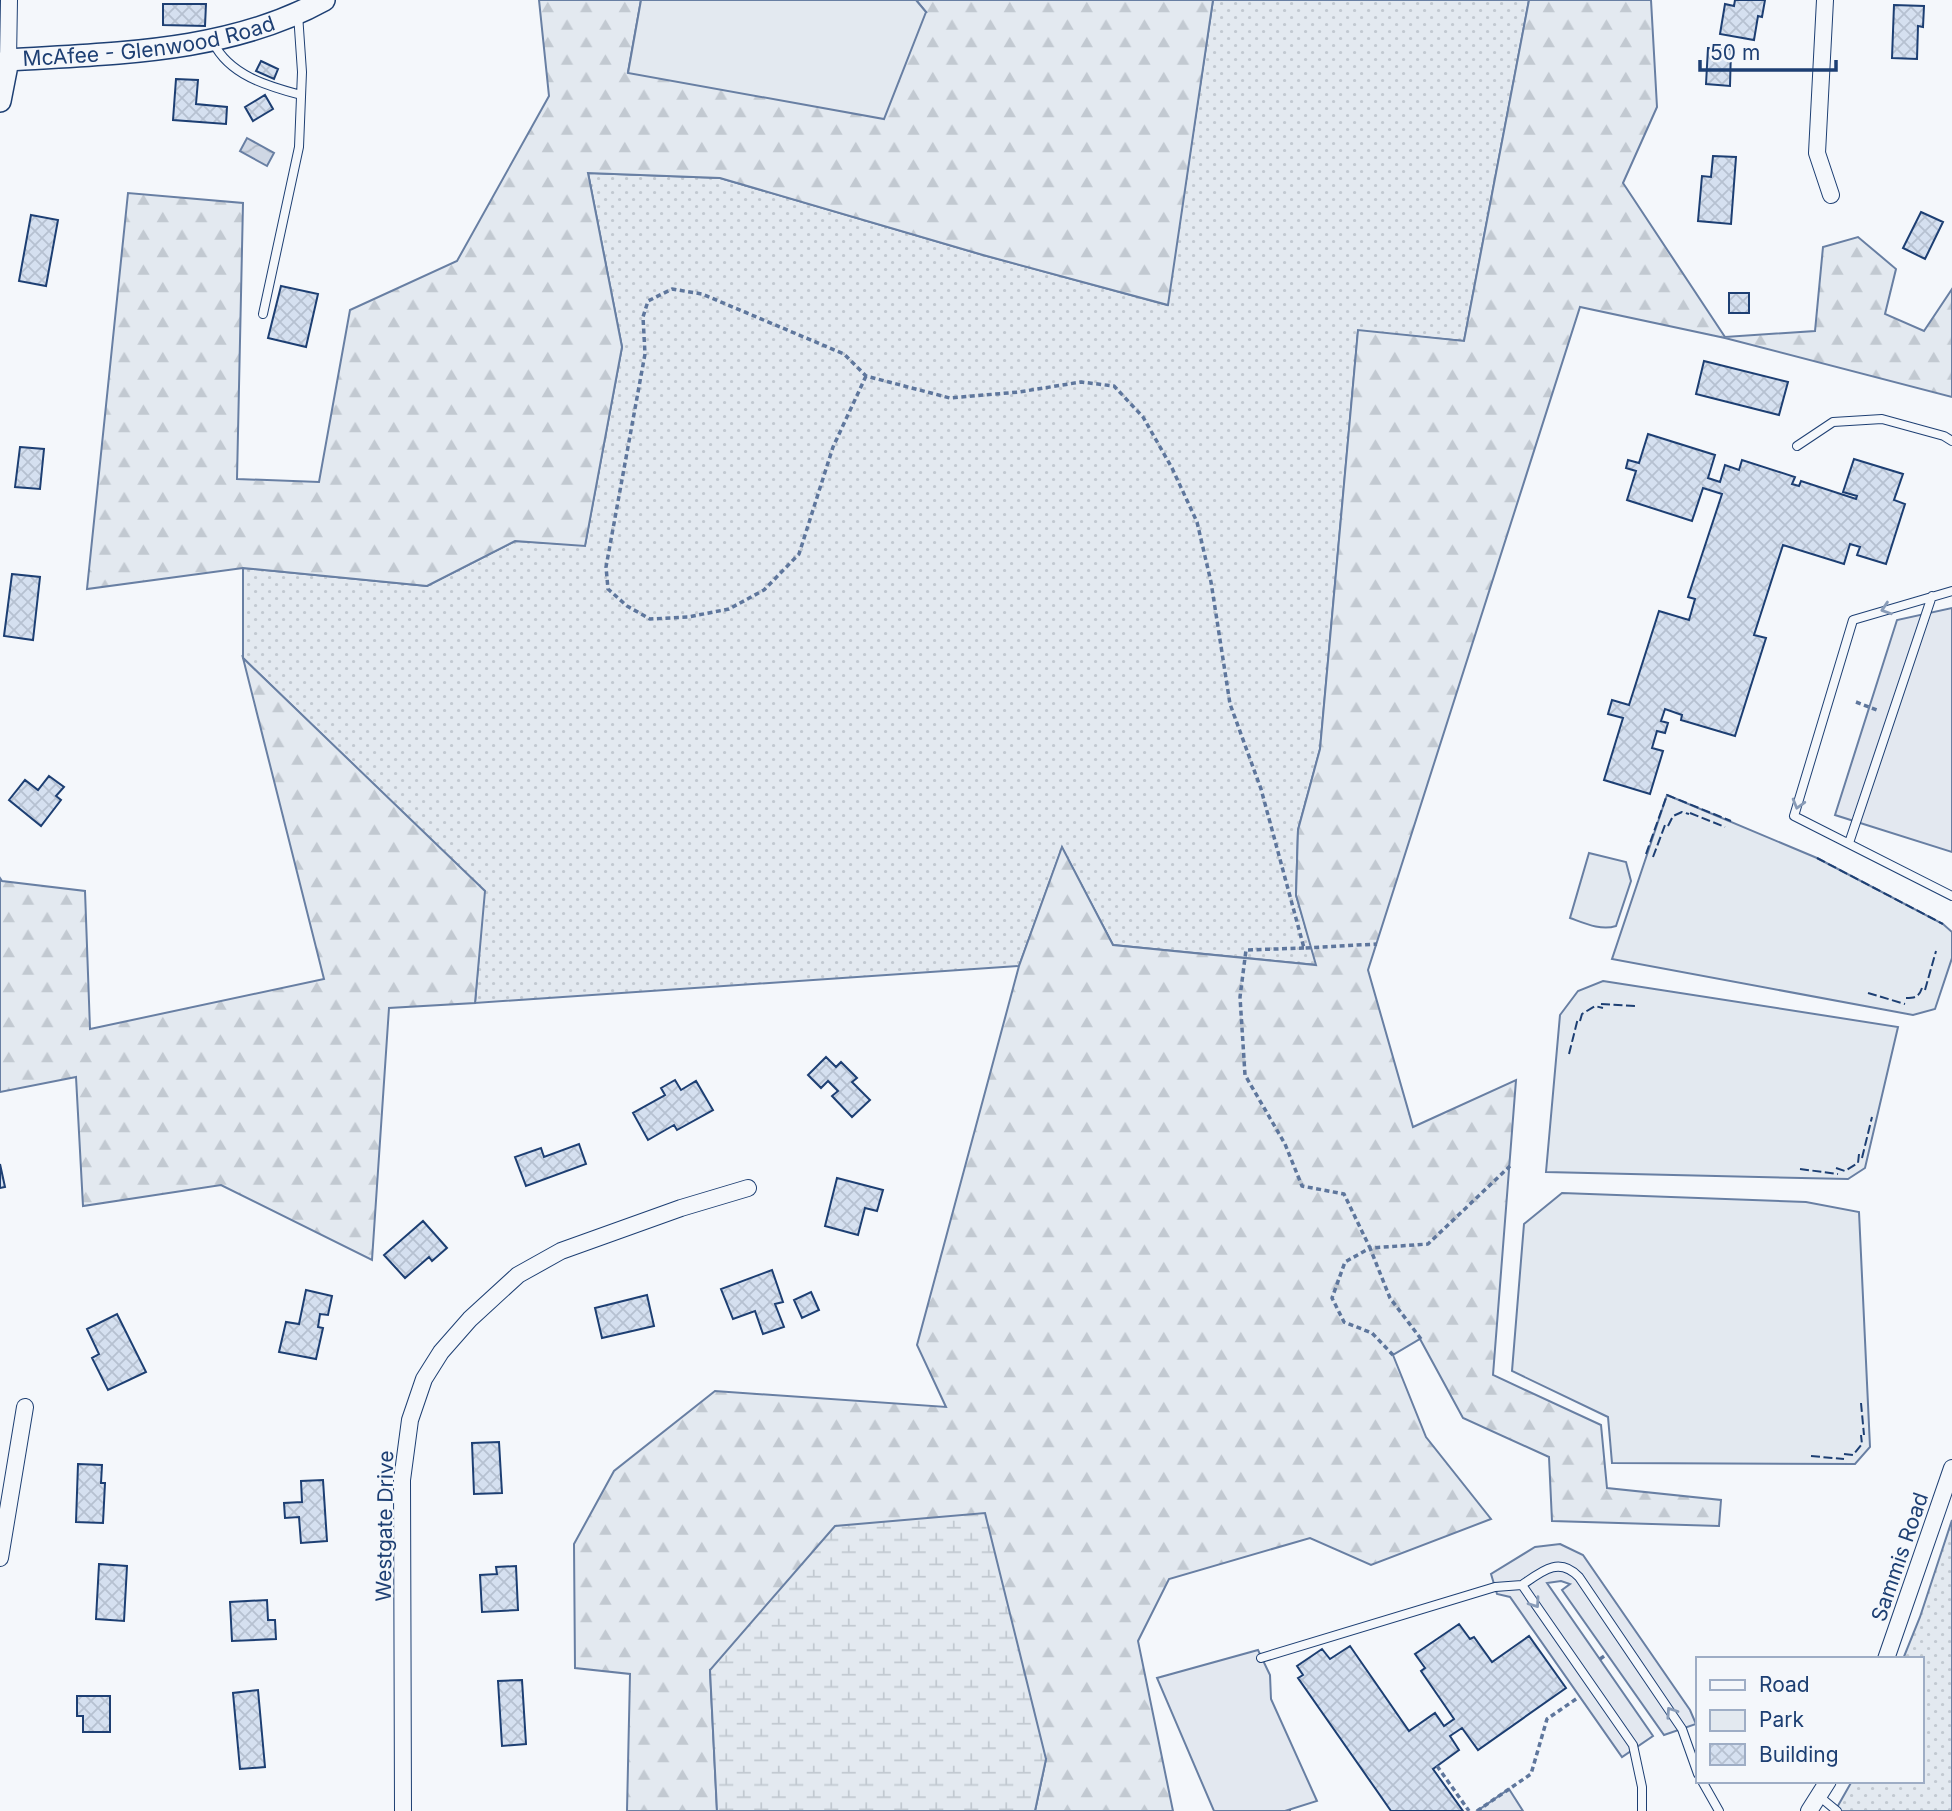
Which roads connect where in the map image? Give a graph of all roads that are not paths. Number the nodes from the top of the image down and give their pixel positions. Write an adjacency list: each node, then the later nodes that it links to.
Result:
1 (9, 0): 6 (street)
2 (324, 0): 4 (street, McAfee - Glenwood Road)
3 (1825, 0): 9 (street)
4 (299, 14): 5 (street, McAfee - Glenwood Road); 7 (lane)
5 (211, 40): 6 (street, McAfee - Glenwood Road); 7 (lane)
6 (8, 60): 8 (street, McAfee - Glenwood Road)
7 (301, 95): 10 (lane)
8 (0, 102)
9 (1831, 194)
10 (263, 314)
11 (1952, 441): 12 (lane)
12 (1797, 446)
13 (1952, 591): 14 (lane)
14 (1932, 596): 15 (lane); 15 (lane, one-way to 15)
15 (1849, 843): 16 (lane)
16 (1952, 896)
17 (748, 1188): 28 (street, Westgate Drive)
18 (25, 1407): 20 (street)
19 (1952, 1468): 22 (street, Sammis Road)
20 (0, 1558)
21 (1522, 1585): 23 (lane); 24 (lane, one-way to 21); 29 (lane, one-way to 29)
22 (1887, 1657)
23 (1261, 1658)
24 (1696, 1768)
25 (1703, 1783): 30 (lane)
26 (1827, 1783): 27 (street)
27 (1820, 1797): 31 (street); 32 (lane)
28 (403, 1811)
29 (1642, 1811)
30 (1719, 1811)
31 (1809, 1811)
32 (1836, 1811)

